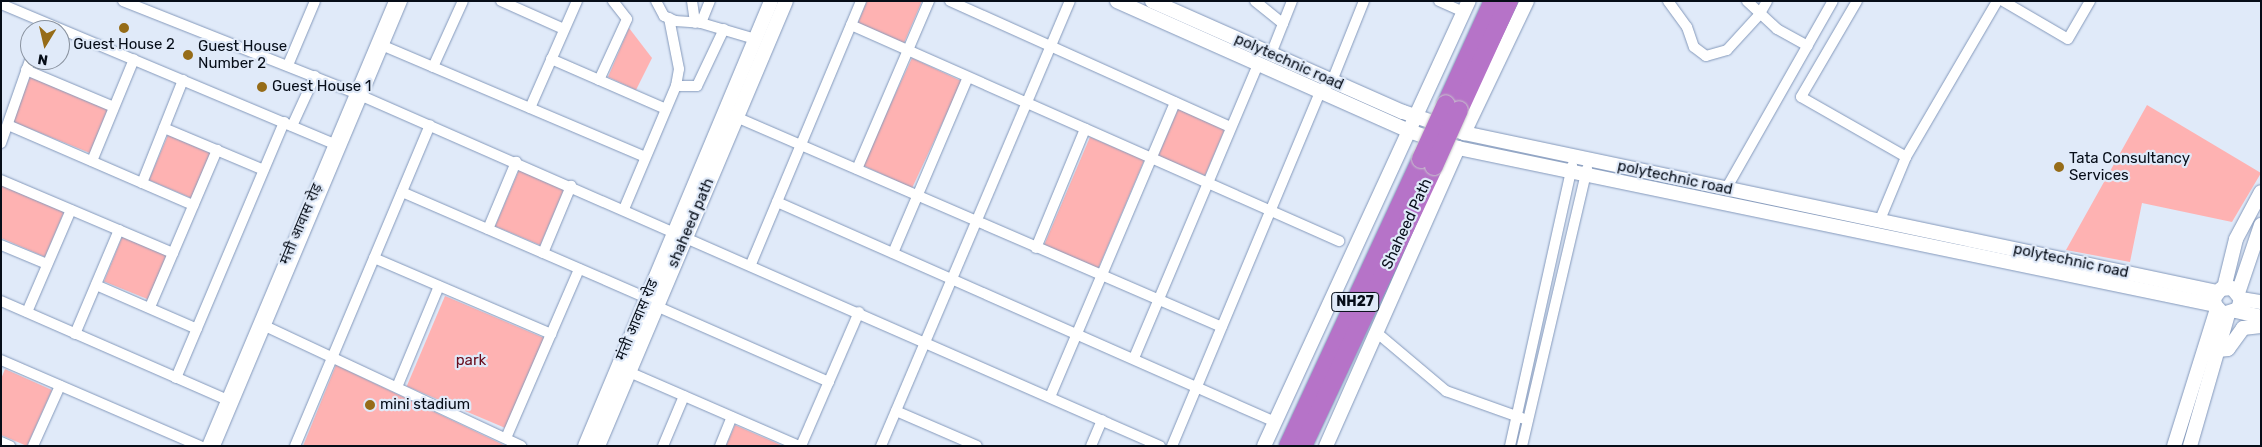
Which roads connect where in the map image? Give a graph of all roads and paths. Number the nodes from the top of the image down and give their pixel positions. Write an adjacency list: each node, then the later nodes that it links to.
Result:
1 (123, 1): 56 (street)
2 (315, 1): 56 (street)
3 (394, 1): 48 (street, मंत्ती आवास रोड़)
4 (402, 1): 48 (street)
5 (462, 1): 57 (street)
6 (501, 1): 36 (street)
7 (577, 1): 44 (street)
8 (614, 1): 62 (street)
9 (656, 1): 39 (street)
10 (692, 1): 41 (street)
11 (710, 1): 41 (street)
12 (771, 1): 47 (street)
13 (786, 1): 73 (street, shaheed path)
14 (861, 1): 43 (street)
15 (929, 1): 51 (street)
16 (950, 1): 50 (street)
17 (1070, 1): 50 (street)
18 (1117, 1): 55 (street)
19 (1255, 1): 42 (street)
20 (1292, 1): 42 (street)
21 (1364, 1): 63 (street)
22 (1439, 1): 37 (street)
23 (1493, 1): 70 (highway, Shaheed Path / NH27)
24 (1509, 1): 70 (highway, Shaheed Path / NH27)
25 (1527, 1): 82 (street)
26 (1668, 1): 38 (street)
27 (1746, 1): 38 (street)
28 (1767, 1): 38 (street)
29 (1833, 1): 49 (street)
30 (1857, 1): 90 (street)
31 (1996, 1): 90 (street)
32 (2003, 1): 33 (street)
33 (2090, 1)
34 (1157, 2): 52 (street, polytechnic road)
35 (1, 4): 40 (street)
36 (518, 5): 44 (street)
37 (1467, 7): 74 (street)
38 (1759, 16): 49 (street)
39 (669, 18): 41 (street); 64 (street)
40 (32, 20)
41 (698, 22): 45 (street)
42 (1283, 24): 52 (street)
43 (851, 25): 51 (street); 85 (street)
44 (564, 29): 54 (street)
45 (724, 29): 47 (street); 64 (street)
46 (70, 35): 53 (street)
47 (755, 39): 120 (street)
48 (380, 44): 57 (street); 66 (street, मंत्ती आवास रोड़)
49 (1808, 46): 105 (street)
50 (1051, 47): 67 (street); 68 (street)
51 (908, 50): 60 (street); 96 (street)
52 (1271, 54): 63 (street, polytechnic road)
53 (134, 59): 61 (street); 69 (street)
54 (551, 59): 62 (street); 71 (street)
55 (1258, 64): 65 (street); 78 (street)
56 (288, 65): 59 (street)
57 (434, 67): 71 (street)
58 (26, 70): 69 (street); 76 (street)
59 (314, 76): 66 (street); 75 (street)
60 (968, 77): 68 (street); 108 (street)
61 (183, 80): 75 (street); 79 (street)
62 (600, 80): 72 (street)
63 (1332, 81): 65 (street); 74 (street, polytechnic road)
64 (676, 86): 72 (street)
65 (1320, 92): 81 (street); 114 (street)
66 (359, 95): 77 (street); 84 (street, मंत्ती आवास रोड़)
67 (1175, 102): 78 (street); 91 (street)
68 (1027, 103): 80 (street); 115 (street)
69 (114, 107): 93 (street)
70 (1453, 107): 95 (highway, Shaheed Path / NH27, bridge)
71 (530, 108): 89 (street)
72 (666, 109): 89 (street)
73 (736, 117): 85 (street); 120 (street, shaheed path)
74 (1415, 117): 81 (street); 82 (street, polytechnic road)
75 (288, 124): 84 (street); 97 (street)
76 (8, 125): 83 (street); 93 (street)
77 (430, 125): 94 (street); 106 (street)
78 (1230, 127): 102 (street)
79 (164, 128): 87 (street); 101 (street)
80 (1085, 129): 91 (street); 123 (street)
81 (1409, 131): 86 (street); 158 (street)
82 (1464, 133): 88 (street, polytechnic road)
83 (1, 143)
84 (338, 145): 144 (street); 167 (street, मंत्ती आवास रोड़)
85 (800, 145): 96 (street); 110 (street)
86 (1458, 148): 98 (street); 148 (street)
87 (217, 150): 97 (street); 111 (street)
88 (1574, 156): 92 (street, polytechnic road); 98 (street)
89 (646, 157): 112 (street)
90 (1906, 157): 116 (street)
91 (1151, 158): 102 (street); 131 (street)
92 (1588, 160): 99 (street); 103 (street, polytechnic road)
93 (92, 161): 101 (street)
94 (516, 162): 104 (street); 119 (street)
95 (1428, 162): 194 (highway, Shaheed Path / NH27); 195 (highway, Shaheed Path / NH27)
96 (857, 169): 108 (street)
97 (264, 170): 147 (street)
98 (1571, 172): 99 (street); 170 (street)
99 (1585, 175): 109 (street); 172 (street)
100 (1, 180): 113 (street)
101 (142, 183): 111 (street)
102 (1207, 183): 114 (street); 137 (street)
103 (1699, 183): 105 (street, polytechnic road); 109 (street)
104 (572, 186): 112 (street); 125 (street)
105 (1726, 189): 116 (street, polytechnic road)
106 (402, 192): 119 (street); 127 (street)
107 (2261, 192): 138 (street)
108 (918, 196): 115 (street); 126 (street)
109 (1697, 199): 138 (street)
110 (777, 202): 126 (street); 129 (street)
111 (193, 205): 124 (street)
112 (624, 209): 120 (street)
113 (71, 210): 118 (street); 128 (street)
114 (1270, 211): 121 (street); 146 (street)
115 (977, 222): 123 (street); 132 (street)
116 (1879, 222): 138 (street, polytechnic road)
117 (2261, 225): 138 (street)
118 (119, 230): 124 (street); 133 (street)
119 (488, 230): 125 (street)
120 (680, 233): 129 (street); 136 (street, shaheed path)
121 (1339, 241)
122 (1, 244): 128 (street)
123 (1036, 248): 131 (street)
124 (173, 253): 140 (street)
125 (543, 253): 130 (street)
126 (893, 253): 132 (street)
127 (374, 258): 134 (street); 154 (street)
128 (47, 264): 141 (street)
129 (751, 264): 142 (street)
130 (579, 269): 136 (street); 150 (street)
131 (1101, 276): 137 (street); 151 (street)
132 (953, 280): 151 (street); 152 (street)
133 (96, 284): 140 (street); 149 (street)
134 (439, 286): 150 (street); 163 (street)
135 (1, 301): 141 (street)
136 (652, 302): 157 (street, shaheed path); 161 (street); 183 (street, मंत्ती आवास रोड)
137 (1158, 302): 146 (street); 155 (street)
138 (2227, 302): 139 (street); 143 (street); 153 (street); 199 (street)
139 (2261, 302)
140 (150, 308): 147 (street)
141 (27, 312): 149 (street)
142 (859, 312): 152 (street); 161 (street)
143 (2261, 317)
144 (265, 326): 154 (street); 167 (street)
145 (2261, 326): 153 (street)
146 (1222, 327): 164 (street)
147 (197, 329): 159 (street)
148 (1376, 332): 170 (street); 196 (street)
149 (75, 334): 159 (street)
150 (551, 334): 174 (street)
151 (1077, 334): 155 (street); 166 (street)
152 (926, 342): 166 (street); 168 (street)
153 (2218, 350): 200 (street)
154 (333, 356): 163 (street); 181 (street)
155 (1134, 358): 164 (street)
156 (2, 363): 162 (street)
157 (629, 372): 165 (street); 184 (street, shaheed path)
158 (1296, 374): 160 (street); 173 (street)
159 (176, 378): 167 (street)
160 (1310, 380)
161 (829, 382): 187 (street)
162 (60, 386): 177 (street); 178 (street)
163 (397, 387): 174 (street)
164 (1197, 387): 173 (street); 192 (street)
165 (684, 396): 169 (street); 185 (street)
166 (1050, 397): 171 (street)
167 (230, 401): 179 (street, मंत्ती आवास रोड़); 180 (street)
168 (896, 411): 188 (street); 189 (street)
169 (732, 417): 186 (street); 187 (street)
170 (1516, 417): 172 (street); 197 (street)
171 (1102, 420): 190 (street); 191 (street)
172 (1528, 420): 198 (street)
173 (1275, 422): 193 (street)
174 (506, 438): 182 (street)
175 (1, 442): 176 (street)
176 (10, 446)
177 (33, 446)
178 (200, 446)
179 (207, 446)
180 (214, 446)
181 (295, 446)
182 (521, 446)
183 (585, 446)
184 (598, 446)
185 (663, 446)
186 (720, 446)
187 (800, 446)
188 (881, 446)
189 (977, 446)
190 (1091, 446)
191 (1160, 446)
192 (1172, 446)
193 (1264, 446)
194 (1288, 446)
195 (1303, 446)
196 (1326, 446)
197 (1510, 446)
198 (1522, 446)
199 (2174, 446)
200 (2190, 446)

